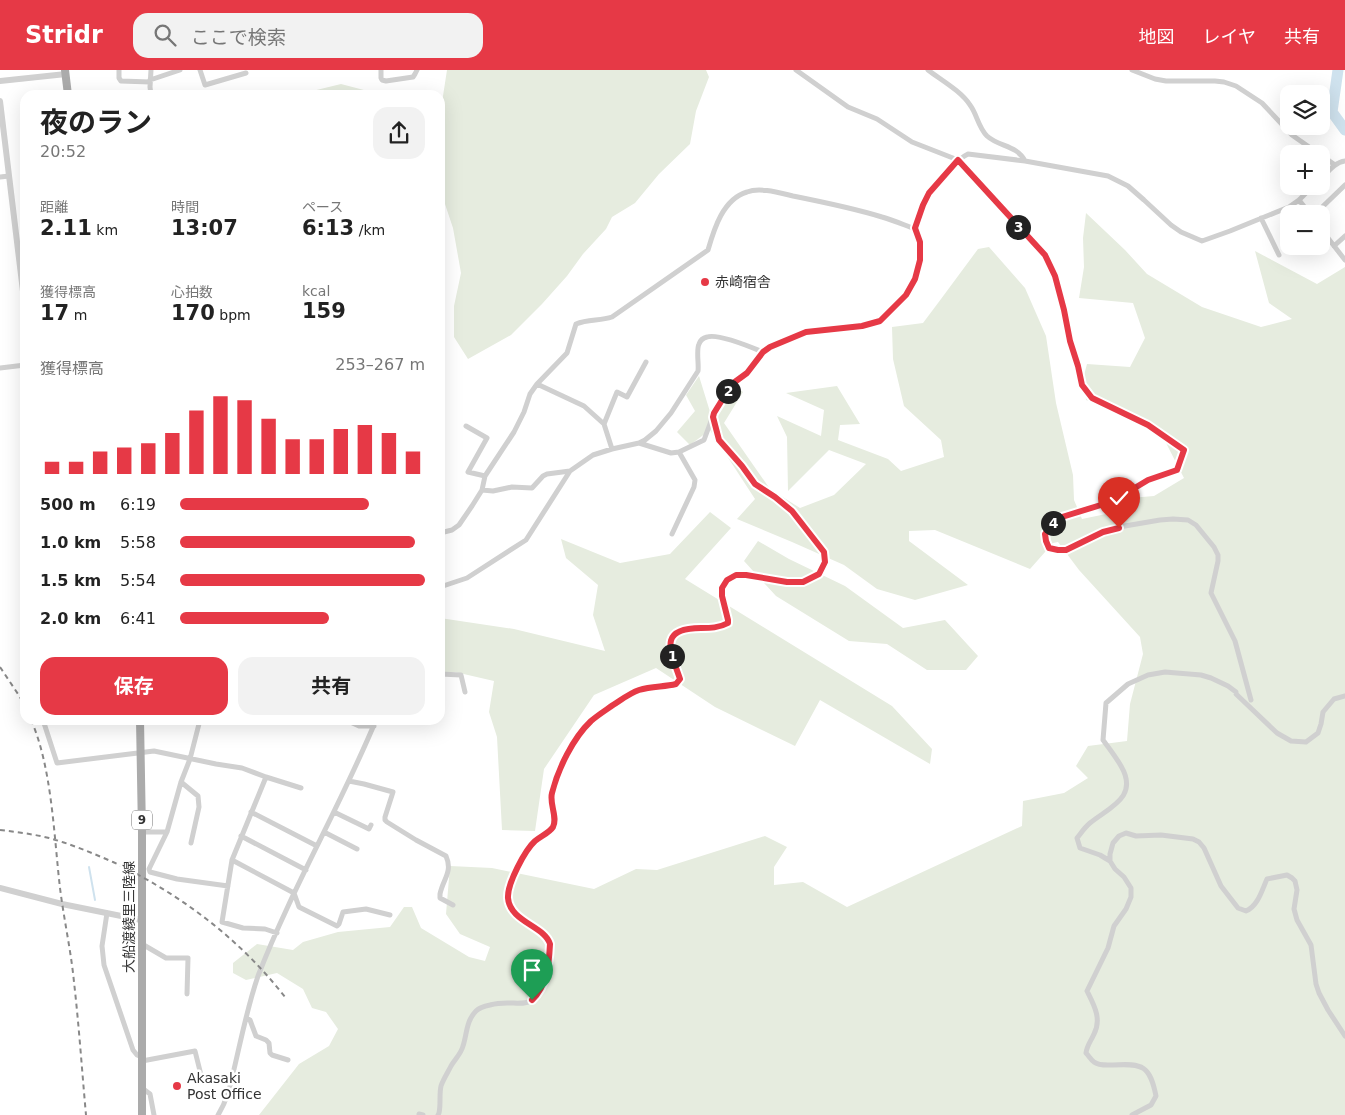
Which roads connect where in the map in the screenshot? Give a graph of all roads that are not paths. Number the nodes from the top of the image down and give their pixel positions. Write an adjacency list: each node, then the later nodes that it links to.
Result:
1 (119, 70): 13 (street)
2 (151, 70): 13 (street)
3 (180, 70): 13 (street)
4 (200, 70): 11 (street)
5 (381, 70): 6 (street)
6 (417, 70)
7 (796, 70): 18 (street)
8 (928, 70): 19 (street)
9 (1132, 70): 17 (street)
10 (65, 72): 12 (street); 14 (main road)
11 (246, 74)
12 (0, 81)
13 (150, 81): 15 (street)
14 (67, 90)
15 (151, 90)
16 (0, 101): 24 (street)
17 (1307, 145)
18 (958, 160): 19 (street); 32 (street); 59 (street)
19 (1025, 161): 31 (street)
20 (1330, 161): 22 (street)
21 (1345, 161): 22 (street)
22 (1335, 165): 23 (street)
23 (1330, 170)
24 (9, 176): 25 (street); 36 (street)
25 (0, 177)
26 (1345, 185): 30 (street)
27 (1304, 195): 28 (street)
28 (1299, 200): 29 (street); 31 (street)
29 (1303, 205)
30 (1324, 205)
31 (1261, 218): 37 (street)
32 (915, 228): 39 (street); 43 (street)
33 (1345, 236): 35 (street)
34 (1330, 241): 35 (street)
35 (1334, 246): 38 (street)
36 (20, 250)
37 (1279, 255)
38 (1345, 260)
39 (763, 352): 44 (street); 47 (street)
40 (646, 362): 45 (street)
41 (20, 366): 42 (street)
42 (0, 368)
43 (537, 384): 45 (street); 51 (street)
44 (713, 417): 49 (street); 103 (street)
45 (604, 424): 48 (street)
46 (466, 426): 51 (street)
47 (639, 443): 48 (street); 49 (street)
48 (612, 449): 50 (street)
49 (679, 452): 54 (street)
50 (570, 471): 52 (street); 55 (street)
51 (485, 476): 52 (street)
52 (482, 490): 53 (street)
53 (445, 532)
54 (672, 534)
55 (445, 586)
56 (445, 674): 57 (street)
57 (465, 692)
58 (1345, 696): 82 (street)
59 (1251, 700)
60 (45, 725): 65 (street)
61 (140, 725): 65 (main road, 大船渡綾里三陸線 / 9)
62 (199, 725): 66 (street)
63 (357, 725): 64 (street)
64 (374, 726): 68 (street)
65 (140, 752): 66 (street); 74 (main road, 大船渡綾里三陸線 / 9)
66 (190, 759): 67 (street); 69 (street)
67 (266, 777): 70 (street); 71 (street)
68 (349, 781): 72 (street); 87 (street)
69 (181, 782): 75 (street); 78 (street)
70 (300, 788)
71 (251, 812): 77 (street); 79 (street)
72 (334, 812): 73 (street); 76 (street)
73 (371, 825)
74 (142, 832): 75 (street); 90 (main road, 大船渡綾里三陸線 / 9)
75 (167, 832): 84 (street)
76 (324, 832): 79 (street); 80 (street)
77 (241, 836): 81 (street); 83 (street)
78 (191, 843)
79 (317, 846): 83 (street)
80 (356, 848)
81 (232, 860): 84 (street); 86 (street)
82 (1110, 861): 95 (street); 104 (street)
83 (306, 870): 86 (street)
84 (228, 886): 91 (street)
85 (0, 888): 88 (street)
86 (294, 893): 89 (street); 91 (street)
87 (454, 905)
88 (107, 913): 90 (street); 96 (street)
89 (390, 915)
90 (141, 920): 92 (main road, 大船渡綾里三陸線 / 9)
91 (277, 933): 94 (street)
92 (141, 944): 93 (street); 96 (main road, 大船渡綾里三陸線 / 9)
93 (187, 994)
94 (246, 1018): 97 (street); 102 (street)
95 (1345, 1036)
96 (142, 1059): 98 (street); 99 (main road, 大船渡綾里三陸線 / 9)
97 (288, 1060)
98 (202, 1079)
99 (142, 1088): 100 (main road, 大船渡綾里三陸線 / 9); 101 (street)
100 (142, 1115)
101 (154, 1115)
102 (218, 1115)
103 (438, 1115)
104 (1132, 1115)

